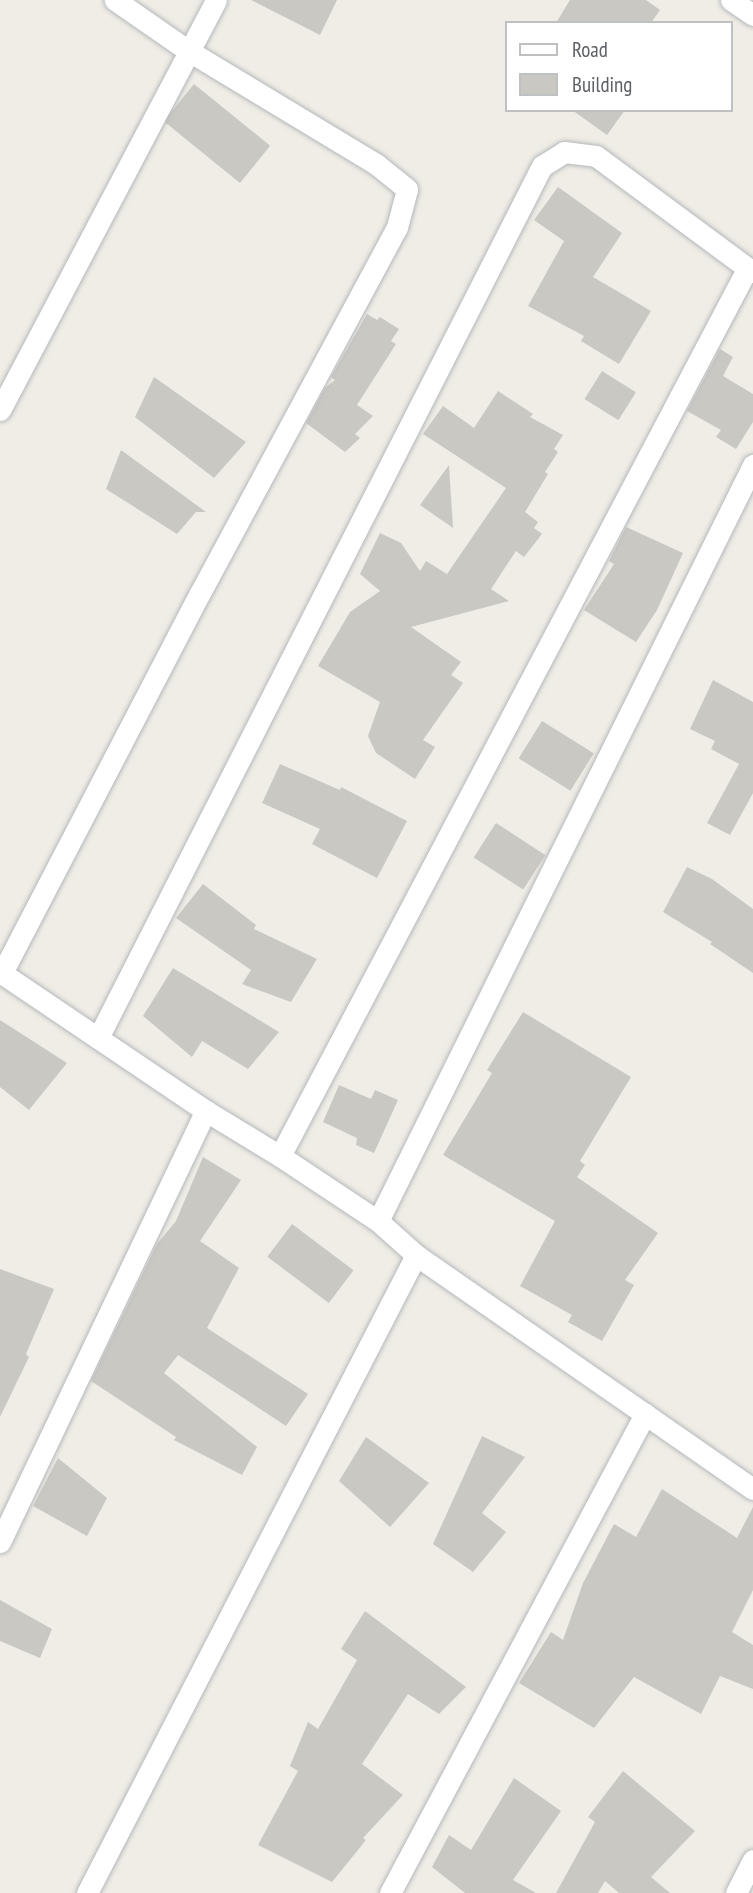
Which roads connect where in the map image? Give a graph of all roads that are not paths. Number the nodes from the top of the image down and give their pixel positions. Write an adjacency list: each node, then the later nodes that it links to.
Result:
1 (115, 0): 5 (street)
2 (216, 0): 5 (street)
3 (732, 0): 4 (street)
4 (753, 15)
5 (187, 50): 7 (street); 9 (street)
6 (750, 270): 10 (street); 12 (street)
7 (0, 410)
8 (753, 465): 13 (street)
9 (1, 973): 10 (street)
10 (98, 1038): 11 (street)
11 (206, 1111): 12 (street); 17 (street)
12 (280, 1156): 13 (street)
13 (378, 1222): 14 (street)
14 (416, 1255): 15 (street); 19 (street)
15 (645, 1414): 16 (street); 20 (street)
16 (753, 1489)
17 (0, 1542)
18 (753, 1860): 21 (street)
19 (87, 1893)
20 (390, 1893)
21 (736, 1893)

